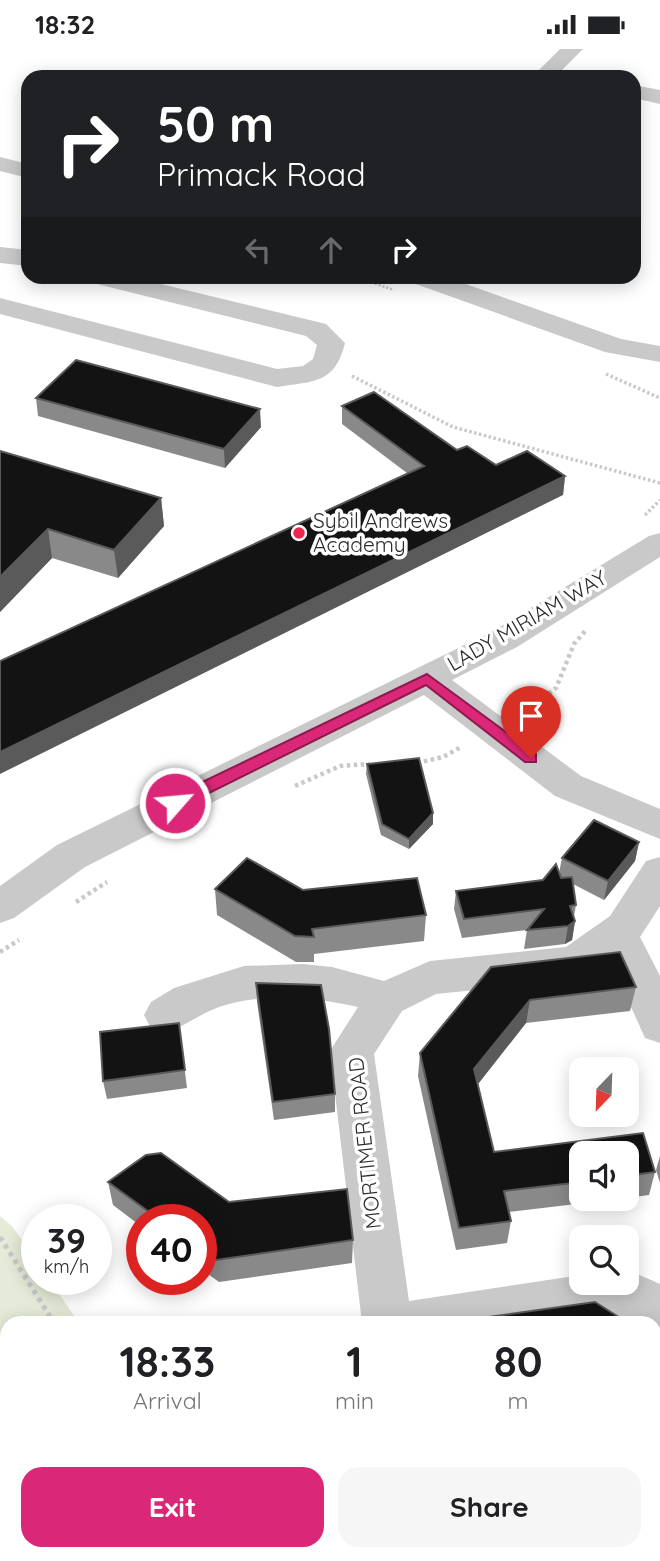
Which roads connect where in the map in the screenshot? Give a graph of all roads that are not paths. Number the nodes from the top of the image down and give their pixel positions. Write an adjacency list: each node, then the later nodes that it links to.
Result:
1 (572, 49): 2 (street)
2 (557, 70)
3 (641, 93): 4 (street)
4 (660, 97)
5 (0, 164): 6 (street)
6 (21, 169)
7 (0, 255): 8 (street)
8 (21, 257)
9 (130, 284): 11 (street)
10 (442, 284): 12 (street)
11 (0, 306)
12 (615, 346): 13 (street); 14 (street)
13 (660, 354)
14 (660, 376)
15 (655, 543): 16 (street, LADY MIRIAM WAY)
16 (427, 679): 17 (street); 19 (street, LADY MIRIAM WAY)
17 (660, 825)
18 (660, 872): 20 (street)
19 (0, 907)
20 (616, 934): 21 (street); 23 (street)
21 (387, 999): 22 (street); 25 (street, MORTIMER ROAD)
22 (166, 1015)
23 (660, 1025)
24 (660, 1310): 26 (street)
25 (386, 1316)
26 (462, 1316)

